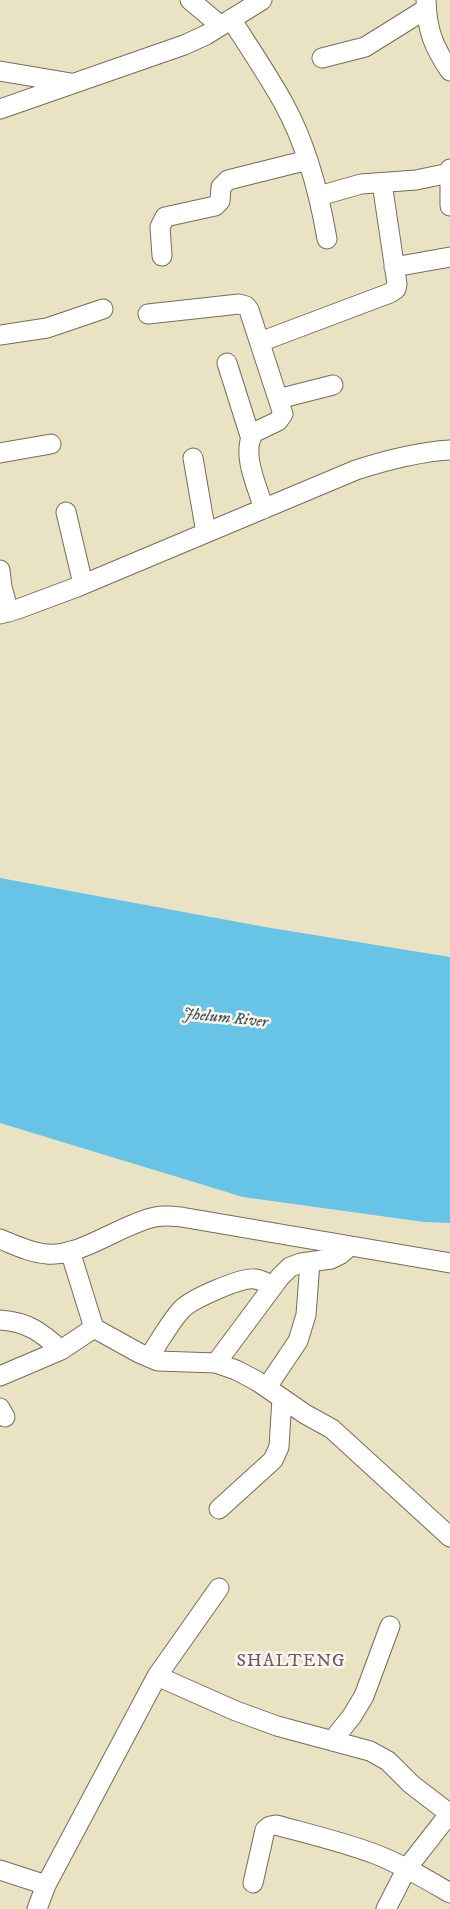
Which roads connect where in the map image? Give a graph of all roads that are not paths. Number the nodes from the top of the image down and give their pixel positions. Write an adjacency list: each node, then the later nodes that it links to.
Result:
1 (190, 0): 4 (street)
2 (262, 0): 4 (street)
3 (426, 4): 5 (street); 7 (street)
4 (226, 22): 8 (street); 10 (street)
5 (322, 58)
6 (0, 71): 8 (street)
7 (450, 71)
8 (73, 83): 9 (street)
9 (0, 109)
10 (308, 160): 13 (street); 16 (street)
11 (450, 171): 12 (street); 14 (street)
12 (382, 183): 13 (street); 18 (street)
13 (320, 196): 15 (street)
14 (450, 206)
15 (328, 239)
16 (162, 256)
17 (450, 257): 18 (street)
18 (394, 267): 22 (street)
19 (103, 309): 21 (street)
20 (148, 314): 22 (street)
21 (0, 335)
22 (260, 342): 25 (street)
23 (227, 363): 26 (street)
24 (333, 385): 25 (street)
25 (278, 398): 26 (street)
26 (251, 438): 31 (street)
27 (51, 444): 29 (street)
28 (450, 450): 31 (street)
29 (0, 453)
30 (193, 458): 33 (street)
31 (264, 509): 33 (street)
32 (66, 512): 35 (street)
33 (206, 533): 35 (street)
34 (0, 570): 36 (street)
35 (83, 584): 36 (street)
36 (4, 613)
37 (0, 1238): 39 (street)
38 (350, 1246): 39 (street); 40 (street); 41 (street)
39 (70, 1252): 44 (street)
40 (310, 1262): 42 (street); 49 (street)
41 (450, 1263)
42 (273, 1286): 46 (street); 47 (street)
43 (0, 1320): 45 (street)
44 (94, 1328): 45 (street); 46 (street)
45 (61, 1350): 48 (street)
46 (149, 1357): 47 (street)
47 (216, 1363): 49 (street)
48 (0, 1376)
49 (274, 1393): 50 (street); 51 (street)
50 (220, 1508)
51 (450, 1537)
52 (219, 1588): 54 (street)
53 (390, 1626): 55 (street)
54 (158, 1676): 55 (street); 60 (street)
55 (332, 1742): 56 (street)
56 (450, 1813): 57 (street)
57 (407, 1868): 59 (street); 61 (street); 63 (street)
58 (0, 1870): 60 (street)
59 (252, 1882)
60 (46, 1885): 62 (street)
61 (450, 1893)
62 (36, 1909)
63 (386, 1909)

